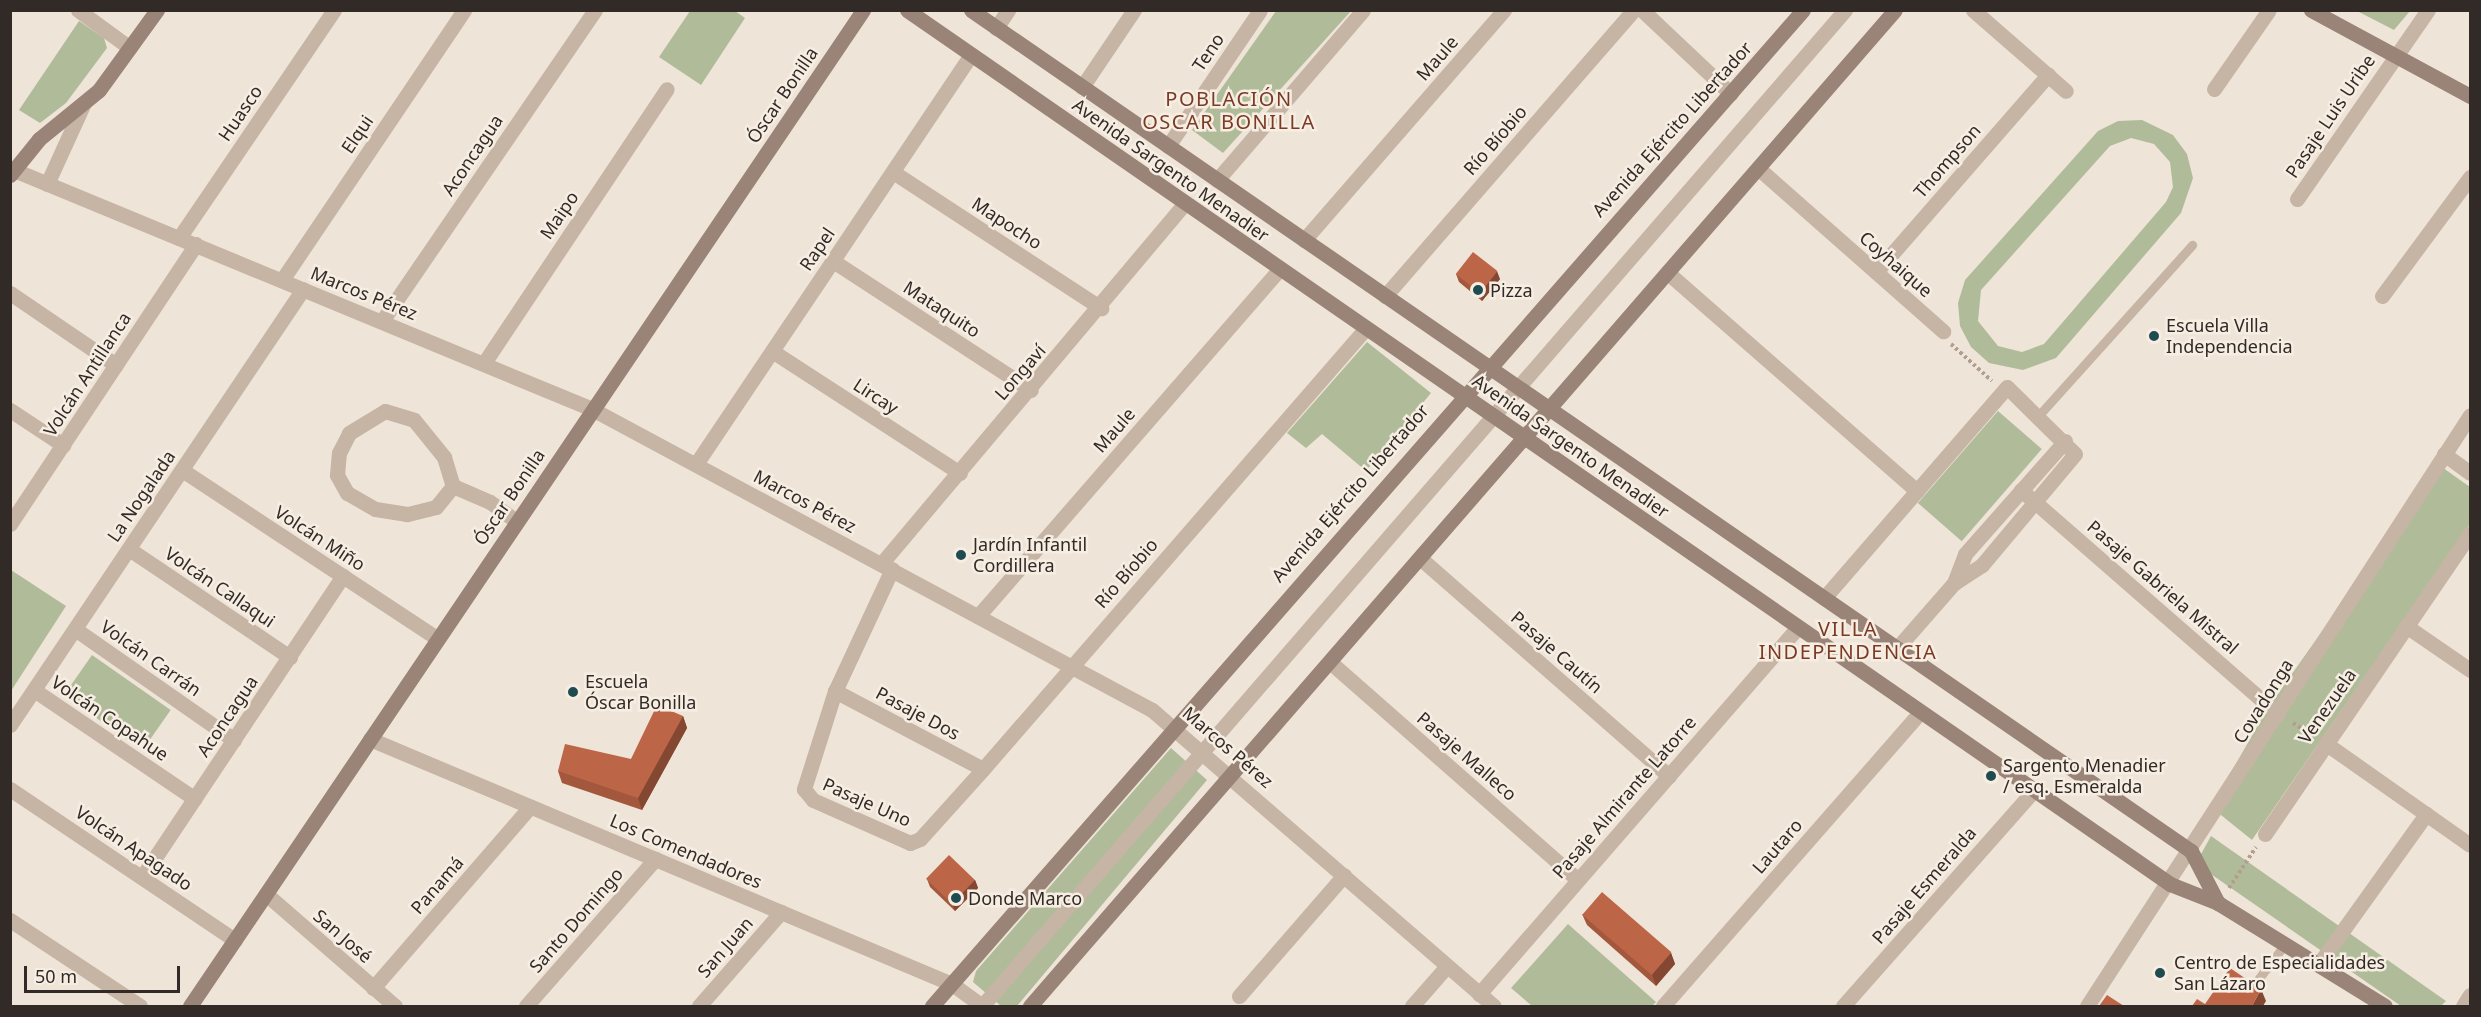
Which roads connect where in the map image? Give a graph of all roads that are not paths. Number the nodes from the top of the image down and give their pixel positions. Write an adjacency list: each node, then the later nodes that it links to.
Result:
1 (78, 10): 24 (street)
2 (157, 10): 24 (main road)
3 (334, 10): 44 (street, Huasco)
4 (464, 10): 52 (street, Elqui)
5 (594, 10): 58 (street, Aconcagua)
6 (863, 10): 68 (main road, Óscar Bonilla)
7 (907, 10): 25 (main road, Avenida Sargento Menadier)
8 (971, 10): 23 (main road, Avenida Sargento Menadier)
9 (1008, 10): 23 (street)
10 (1134, 10): 28 (street)
11 (1260, 10): 35 (street, Teno)
12 (1363, 10): 40 (street)
13 (1504, 10): 45 (street, Maule)
14 (1634, 10): 55 (street, Río Bíobio)
15 (1642, 10): 32 (street)
16 (1803, 10): 32 (main road, Avenida Ejército Libertador)
17 (1845, 10): 65 (street)
18 (1895, 10): 36 (main road)
19 (1974, 10): 27 (street)
20 (2269, 10): 30 (street)
21 (2311, 10): 26 (main road)
22 (2428, 10): 26 (street, Pasaje Luis Uribe)
23 (996, 28): 28 (main road, Avenida Sargento Menadier)
24 (130, 48): 34 (main road)
25 (971, 55): 38 (street, Rapel); 43 (main road, Avenida Sargento Menadier)
26 (2395, 55): 33 (main road); 42 (street, Pasaje Luis Uribe)
27 (2048, 75): 31 (street); 50 (street, Thompson)
28 (1082, 87): 35 (main road, Avenida Sargento Menadier)
29 (667, 89): 62 (street, Maipo)
30 (2214, 89)
31 (2066, 91)
32 (1731, 94): 64 (main road, Avenida Ejército Libertador)
33 (2470, 96)
34 (83, 105): 37 (main road); 41 (street)
35 (1168, 146): 40 (main road, Avenida Sargento Menadier)
36 (1758, 168): 50 (street, Coyhaique); 51 (main road)
37 (12, 172): 41 (street, Marcos Pérez)
38 (892, 172): 48 (street, Rapel); 57 (street, Mapocho)
39 (2470, 177): 56 (street)
40 (1217, 180): 45 (main road, Avenida Sargento Menadier)
41 (47, 184): 44 (street, Marcos Pérez)
42 (2297, 199)
43 (1185, 203): 49 (main road, Avenida Sargento Menadier); 57 (street, Longaví)
44 (178, 238): 46 (street, Marcos Pérez)
45 (1304, 240): 55 (main road, Avenida Sargento Menadier)
46 (196, 244): 52 (street, Marcos Pérez); 63 (street, Volcán Antillanca)
47 (2192, 245): 71 (lane)
48 (832, 261): 61 (street, Rapel); 66 (street, Mataquito)
49 (1280, 269): 59 (main road, Avenida Sargento Menadier); 95 (street, Maule)
50 (1876, 272): 60 (street, Coyhaique)
51 (1668, 273): 69 (main road); 84 (street)
52 (282, 280): 53 (street, Marcos Pérez)
53 (303, 289): 58 (street, Marcos Pérez); 79 (street, La Nogalada)
54 (10, 293): 63 (street)
55 (1385, 296): 64 (main road, Avenida Sargento Menadier)
56 (2382, 296)
57 (1101, 308): 66 (street, Longaví)
58 (382, 321): 62 (street, Marcos Pérez)
59 (1366, 328): 67 (main road, Avenida Sargento Menadier); 103 (street, Río Bíobio)
60 (1942, 331)
61 (772, 351): 78 (street, Rapel); 80 (street, Lircay)
62 (484, 363): 68 (street, Marcos Pérez)
63 (116, 365): 76 (street, Volcán Antillanca)
64 (1488, 366): 65 (main road, Avenida Sargento Menadier); 67 (main road, Avenida Ejército Libertador)
65 (1518, 387): 69 (main road, Avenida Sargento Menadier); 73 (street)
66 (1031, 390): 80 (street, Longaví)
67 (1462, 395): 73 (main road, Avenida Sargento Menadier); 110 (main road, Avenida Ejército Libertador)
68 (592, 408): 78 (street, Marcos Pérez); 86 (main road, Óscar Bonilla)
69 (1550, 409): 74 (main road); 94 (main road, Avenida Sargento Menadier)
70 (10, 410): 76 (street)
71 (2039, 415): 75 (street); 84 (street)
72 (2470, 415): 77 (street, Covadonga)
73 (1494, 416): 74 (main road, Avenida Sargento Menadier); 114 (street)
74 (1525, 438): 90 (main road); 97 (main road, Avenida Sargento Menadier)
75 (2065, 441): 83 (street); 85 (street)
76 (63, 445): 87 (street, Volcán Antillanca)
77 (2444, 454): 81 (street); 108 (street, Covadonga)
78 (696, 464): 91 (street, Marcos Pérez)
79 (182, 470): 89 (street, La Nogalada); 92 (street, Volcán Miño)
80 (960, 472): 91 (street, Longaví)
81 (2470, 473)
82 (453, 486): 82 (street); 86 (street)
83 (2021, 490): 85 (street, Pasaje Gabriela Mistral); 93 (street)
84 (1917, 491): 94 (street)
85 (2036, 503): 93 (street); 108 (street, Pasaje Gabriela Mistral)
86 (516, 521): 99 (main road, Óscar Bonilla)
87 (10, 524)
88 (2470, 533): 96 (street, Venezuela)
89 (129, 549): 98 (street, La Nogalada); 101 (street, Volcán Callaqui)
90 (1420, 558): 102 (main road); 117 (street, Pasaje Cautín)
91 (886, 567): 95 (street, Marcos Pérez); 106 (street, Longaví)
92 (343, 576): 99 (street, Volcán Miño); 101 (street, Aconcagua)
93 (1954, 583): 100 (street)
94 (1824, 598): 100 (main road, Avenida Sargento Menadier)
95 (978, 616): 103 (street, Marcos Pérez)
96 (2406, 626): 104 (street); 113 (street, Venezuela)
97 (1798, 627): 107 (main road, Avenida Sargento Menadier); 117 (street, Pasaje Almirante Latorre)
98 (75, 629): 105 (street, La Nogalada); 111 (street, Volcán Carrán)
99 (437, 639): 112 (main road, Óscar Bonilla)
100 (1897, 648): 127 (main road, Avenida Sargento Menadier)
101 (290, 657): 111 (street, Aconcagua)
102 (1330, 662): 116 (main road); 131 (street, Pasaje Malleco)
103 (1071, 666): 110 (street, Marcos Pérez); 115 (street, Río Bíobio)
104 (2470, 670)
105 (34, 690): 109 (street, La Nogalada); 121 (street, Volcán Copahue)
106 (835, 691): 115 (street, Pasaje Dos); 120 (street, Longaví)
107 (1920, 712): 119 (main road, Avenida Sargento Menadier); 158 (street, Lautaro)
108 (2278, 714): 127 (street, Covadonga)
109 (10, 725)
110 (1173, 725): 114 (street, Marcos Pérez); 141 (main road, Avenida Ejército Libertador)
111 (234, 740): 121 (street, Aconcagua)
112 (370, 740): 122 (street, Los Comendadores); 133 (main road, Óscar Bonilla)
113 (2325, 743): 123 (street); 124 (street, Venezuela)
114 (1203, 751): 116 (street, Marcos Pérez); 154 (street)
115 (983, 769): 125 (street, Río Bíobio)
116 (1232, 775): 129 (street, Marcos Pérez); 155 (main road)
117 (1669, 776): 131 (street, Pasaje Almirante Latorre)
118 (10, 789): 130 (street, Volcán Apagado)
119 (2034, 790): 132 (main road, Avenida Sargento Menadier); 159 (street, Pasaje Esmeralda)
120 (806, 794): 125 (street, Pasaje Uno)
121 (195, 799): 130 (street, Aconcagua)
122 (530, 807): 128 (street, Los Comendadores); 142 (street, Panamá)
123 (2426, 814): 126 (street); 139 (street)
124 (2265, 834)
125 (914, 843)
126 (2470, 845)
127 (2191, 851): 132 (street, Covadonga); 134 (main road, Avenida Sargento Menadier)
128 (655, 859): 135 (street, Los Comendadores); 151 (street, Santo Domingo)
129 (1344, 875): 140 (street, Marcos Pérez); 146 (street)
130 (142, 877): 137 (street, Volcán Apagado)
131 (1578, 880): 144 (street, Pasaje Almirante Latorre)
132 (2170, 884): 134 (main road, Avenida Sargento Menadier); 160 (street, Covadonga)
133 (266, 894): 137 (main road, Óscar Bonilla); 142 (street, San José)
134 (2218, 903): 138 (main road, Avenida Sargento Menadier)
135 (781, 912): 141 (street, Los Comendadores); 152 (street, San Juan)
136 (10, 920): 148 (street)
137 (235, 940): 149 (main road, Óscar Bonilla)
138 (2284, 944): 139 (main road, Avenida Sargento Menadier); 143 (lane)
139 (2318, 965): 147 (main road, Avenida Sargento Menadier)
140 (1447, 966): 144 (street, Marcos Pérez); 156 (street)
141 (952, 984): 153 (main road, Avenida Ejército Libertador); 154 (street, Los Comendadores)
142 (373, 988): 150 (street, San José)
143 (2250, 990)
144 (1479, 993): 157 (street, Marcos Pérez)
145 (2470, 995): 161 (street)
146 (1239, 996)
147 (2378, 1005)
148 (140, 1006)
149 (190, 1006)
150 (394, 1006)
151 (526, 1006)
152 (699, 1006)
153 (932, 1006)
154 (982, 1006)
155 (1030, 1006)
156 (1412, 1006)
157 (1494, 1006)
158 (1664, 1006)
159 (1843, 1006)
160 (2087, 1006)
161 (2463, 1006)

